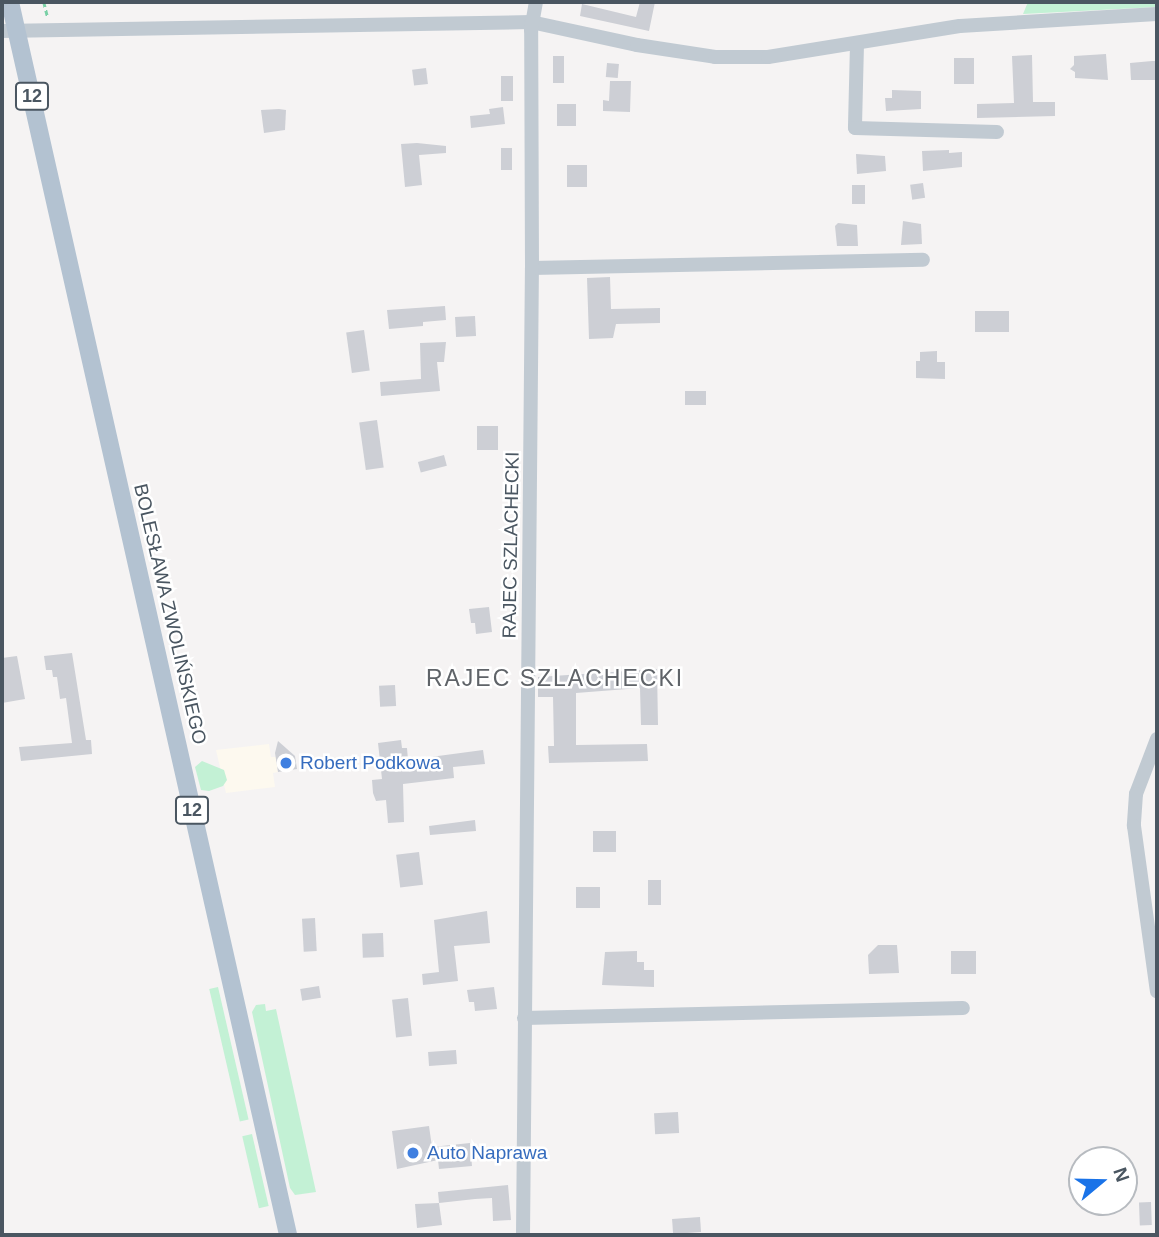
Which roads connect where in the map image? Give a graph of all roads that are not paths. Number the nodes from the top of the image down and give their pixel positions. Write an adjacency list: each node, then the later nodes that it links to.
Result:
1 (10, 2): 5 (main road, BOLESŁAWA ZWOLIŃSKIEGO / 12)
2 (536, 2): 4 (street, RAJEC SZLACHECKI)
3 (1157, 14): 6 (street)
4 (531, 22): 5 (street); 6 (street); 9 (street, RAJEC SZLACHECKI)
5 (10, 32): 14 (main road, BOLESŁAWA ZWOLIŃSKIEGO / 12)
6 (857, 44): 7 (street)
7 (997, 132)
8 (923, 260): 9 (street)
9 (532, 268): 13 (street, RAJEC SZLACHECKI)
10 (1157, 739): 11 (street)
11 (1157, 991)
12 (963, 1008): 13 (street)
13 (524, 1018): 15 (street, RAJEC SZLACHECKI)
14 (288, 1235)
15 (523, 1235)

